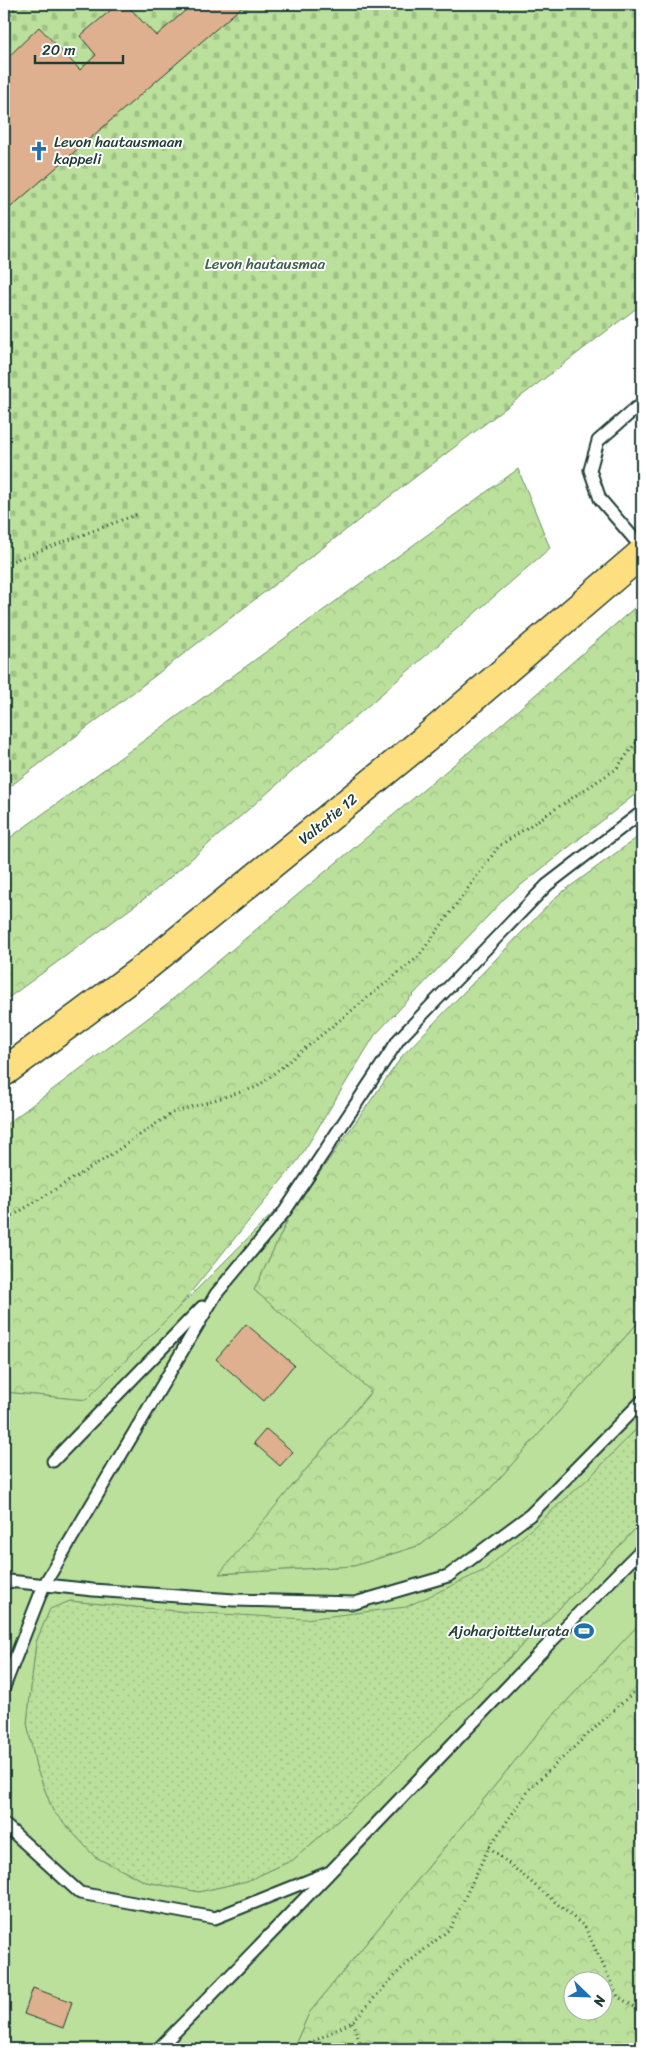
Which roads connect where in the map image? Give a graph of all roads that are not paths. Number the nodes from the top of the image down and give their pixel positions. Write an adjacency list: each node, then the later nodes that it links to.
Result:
1 (642, 406): 2 (lane)
2 (642, 548)
3 (642, 553): 5 (highway, Valtatie 12)
4 (642, 812): 6 (lane)
5 (4, 1072)
6 (216, 1294): 8 (lane); 11 (lane)
7 (642, 1400): 11 (lane)
8 (53, 1461)
9 (642, 1549): 14 (lane)
10 (4, 1584): 11 (lane)
11 (44, 1585): 12 (lane)
12 (4, 1687)
13 (4, 1824): 14 (lane)
14 (334, 1870): 15 (lane)
15 (158, 2049)

